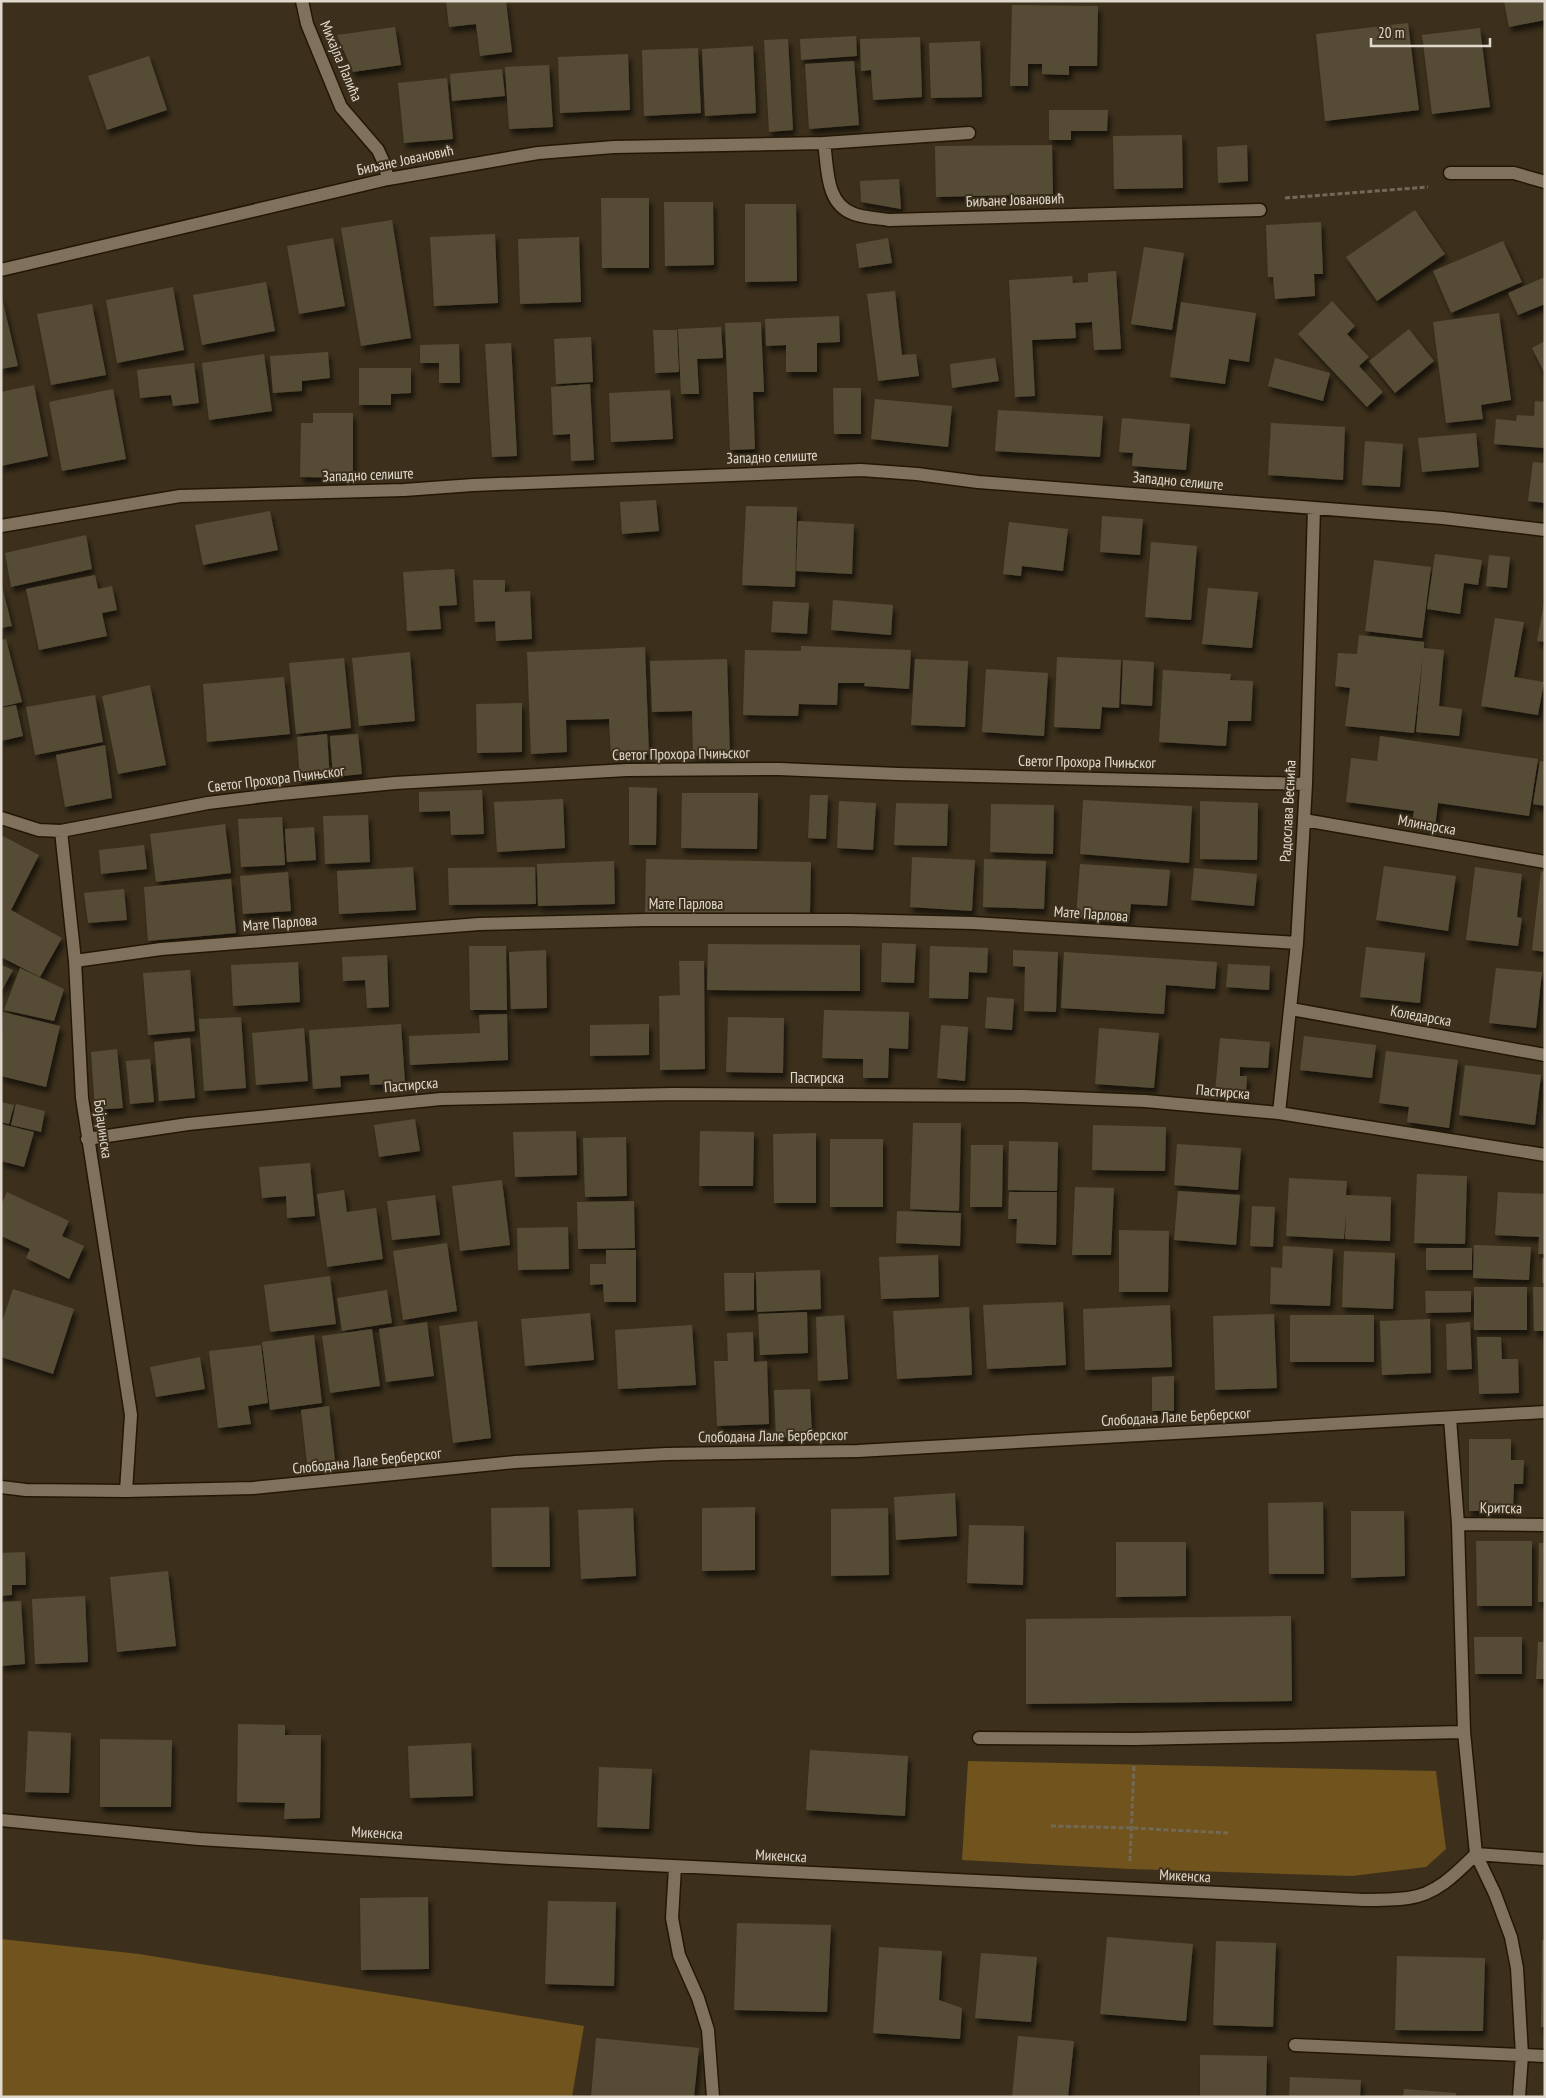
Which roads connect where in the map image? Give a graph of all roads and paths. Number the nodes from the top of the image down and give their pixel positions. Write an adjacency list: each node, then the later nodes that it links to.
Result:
1 (302, 1): 5 (street, Михајла Лалића)
2 (969, 133): 3 (street, Биљане Јовановић)
3 (824, 143): 5 (street, Биљане Јовановић); 7 (street, Биљане Јовановић)
4 (1450, 172): 6 (street); 7 (path)
5 (388, 179): 8 (street, Биљане Јовановић)
6 (1545, 182)
7 (1260, 210)
8 (1, 270)
9 (1314, 508): 10 (street, Западно селиште); 11 (street, Западно селиште); 12 (street, Радослава Веснића)
10 (1, 526)
11 (1545, 530)
12 (1306, 784): 14 (street, Радослава Веснића); 15 (street, Светог Прохора Пчињског)
13 (1, 818): 15 (street)
14 (1304, 820): 16 (street, Млинарска); 17 (street, Радослава Веснића)
15 (61, 831): 18 (street, Бојаџинска)
16 (1545, 862)
17 (1297, 944): 18 (street, Мате Парлова); 19 (street, Радослава Веснића)
18 (75, 961): 22 (street, Бојаџинска)
19 (1291, 1008): 20 (street, Коледарска); 21 (street, Радослава Веснића)
20 (1545, 1055)
21 (1280, 1113): 22 (street, Пастирска); 23 (street, Пастирска)
22 (87, 1139): 27 (street, Бојаџинска)
23 (1545, 1155)
24 (1545, 1412): 25 (street, Слободана Лале Берберског)
25 (1450, 1418): 27 (street, Слободана Лале Берберског); 28 (street)
26 (1, 1487): 27 (street, Слободана Лале Берберског)
27 (126, 1491)
28 (1458, 1524): 29 (street, Критска); 30 (street)
29 (1545, 1525)
30 (1464, 1732): 32 (street); 37 (street)
31 (979, 1738): 32 (street)
32 (1135, 1739): 35 (path)
33 (1, 1820): 39 (street, Микенска)
34 (1051, 1826): 35 (path)
35 (1132, 1828): 36 (path); 40 (path)
36 (1228, 1833)
37 (1476, 1854): 38 (street); 40 (street, Микенска); 42 (street)
38 (1545, 1859)
39 (675, 1867): 40 (street, Микенска); 44 (street)
40 (1128, 1889)
41 (1295, 2045): 42 (street)
42 (1522, 2055): 43 (street); 45 (street)
43 (1545, 2056)
44 (713, 2097)
45 (1519, 2097)

